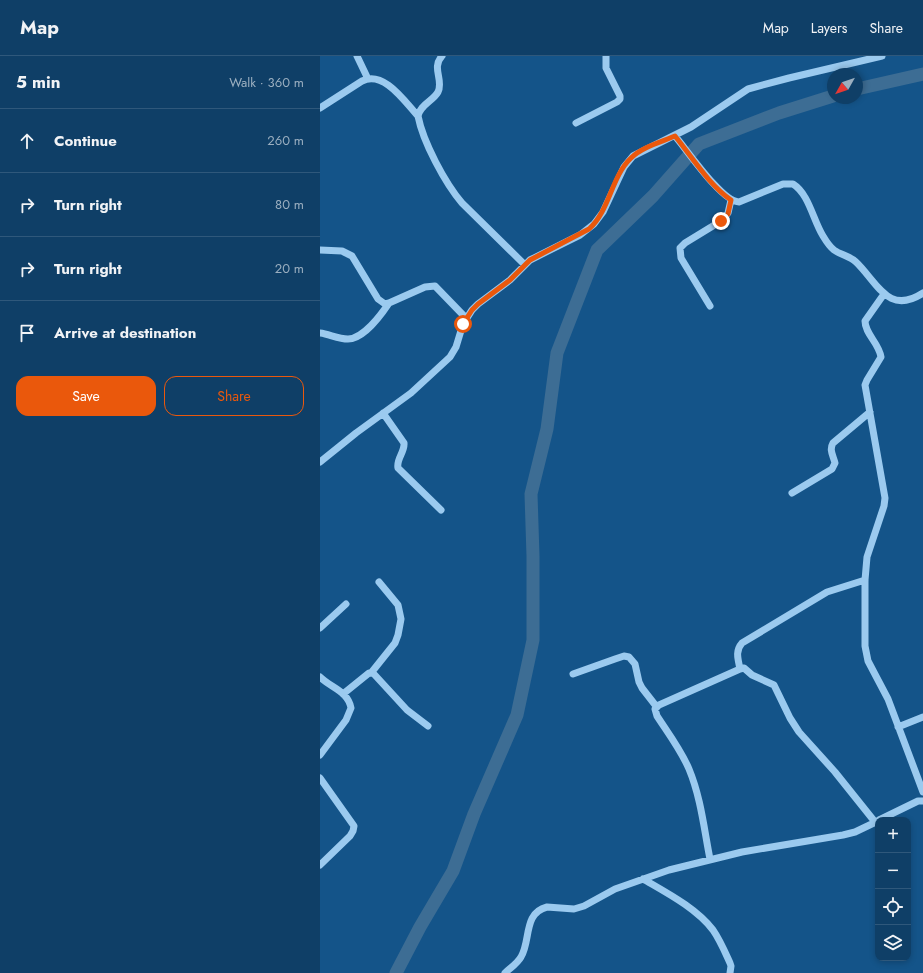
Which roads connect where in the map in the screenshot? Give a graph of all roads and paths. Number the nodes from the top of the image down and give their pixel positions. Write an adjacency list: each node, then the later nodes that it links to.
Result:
1 (357, 56): 5 (street)
2 (442, 56): 7 (street)
3 (606, 56): 8 (street)
4 (882, 56): 9 (street)
5 (368, 79): 6 (street); 7 (street)
6 (320, 108)
7 (418, 116): 12 (street)
8 (576, 123)
9 (675, 136): 10 (street); 12 (street)
10 (731, 200): 14 (street); 16 (street)
11 (320, 250): 15 (street)
12 (525, 265): 17 (street)
13 (923, 293): 14 (street)
14 (884, 294): 19 (street)
15 (389, 303): 17 (street); 18 (street)
16 (710, 306)
17 (466, 318): 20 (street)
18 (320, 333)
19 (870, 412): 22 (street); 24 (street)
20 (383, 413): 21 (street); 23 (street)
21 (320, 462)
22 (792, 493)
23 (441, 510)
24 (865, 580): 28 (street); 36 (street)
25 (379, 582): 29 (street)
26 (346, 604): 27 (street)
27 (320, 628)
28 (740, 669): 33 (street); 42 (street)
29 (371, 673): 32 (street); 35 (street)
30 (573, 674): 33 (street)
31 (320, 677): 32 (street)
32 (343, 694): 37 (street)
33 (656, 706): 44 (street)
34 (923, 717): 36 (street)
35 (428, 726)
36 (898, 727): 39 (street)
37 (320, 755)
38 (320, 778): 45 (street)
39 (923, 792)
40 (923, 801): 41 (street)
41 (885, 817)
42 (875, 819)
43 (875, 822): 44 (street)
44 (710, 859): 46 (street)
45 (320, 865)
46 (643, 879): 47 (street); 48 (street)
47 (505, 973)
48 (730, 973)

